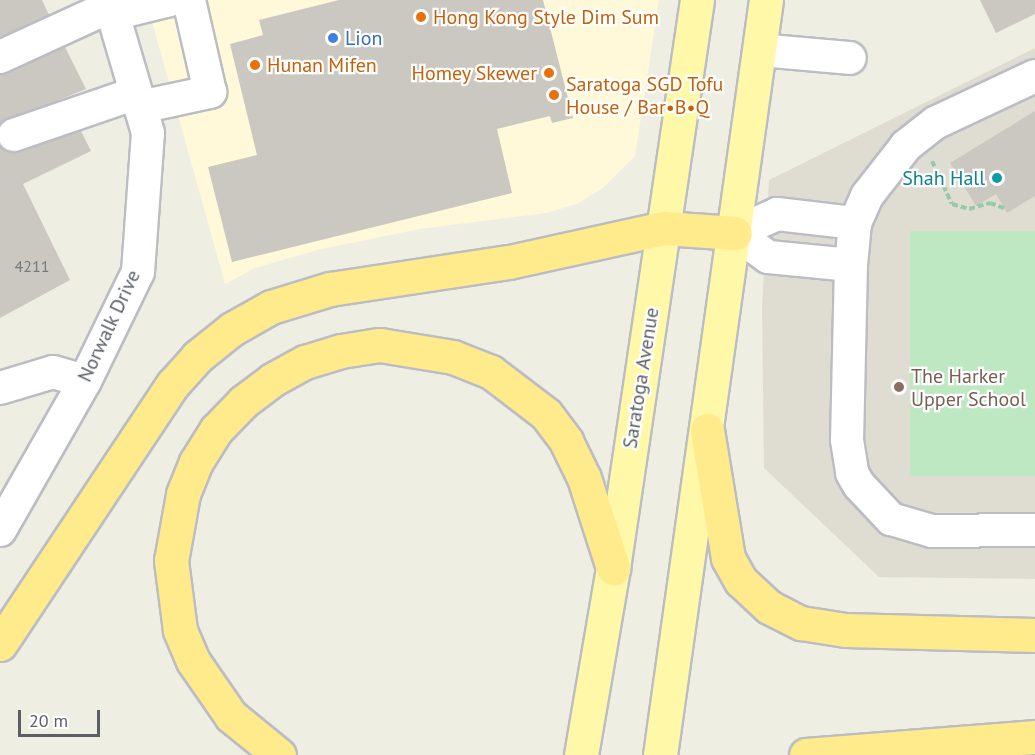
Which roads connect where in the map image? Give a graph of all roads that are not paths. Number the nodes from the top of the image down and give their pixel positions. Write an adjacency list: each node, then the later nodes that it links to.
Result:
1 (170, 0): 5 (street)
2 (189, 0): 10 (street)
3 (697, 0): 13 (main road, Saratoga Avenue)
4 (766, 0): 6 (main road)
5 (109, 7): 7 (street); 10 (street, Norwalk Drive)
6 (760, 50): 8 (street); 14 (main road)
7 (0, 57)
8 (850, 58)
9 (1035, 76): 12 (street)
10 (138, 100): 11 (street); 16 (street, Norwalk Drive)
11 (14, 135)
12 (855, 223): 14 (street); 15 (street)
13 (664, 228): 14 (highway); 21 (main road, Saratoga Avenue); 23 (highway)
14 (735, 233): 15 (street); 18 (main road)
15 (852, 265): 20 (street)
16 (85, 381): 17 (street); 19 (street, Norwalk Drive)
17 (0, 388)
18 (707, 430): 22 (highway); 27 (main road)
19 (0, 530)
20 (1035, 530)
21 (613, 568): 25 (highway); 26 (main road, Saratoga Avenue)
22 (1035, 635)
23 (0, 644)
24 (1035, 737): 28 (highway)
25 (279, 755)
26 (581, 755)
27 (660, 755)
28 (806, 755)

